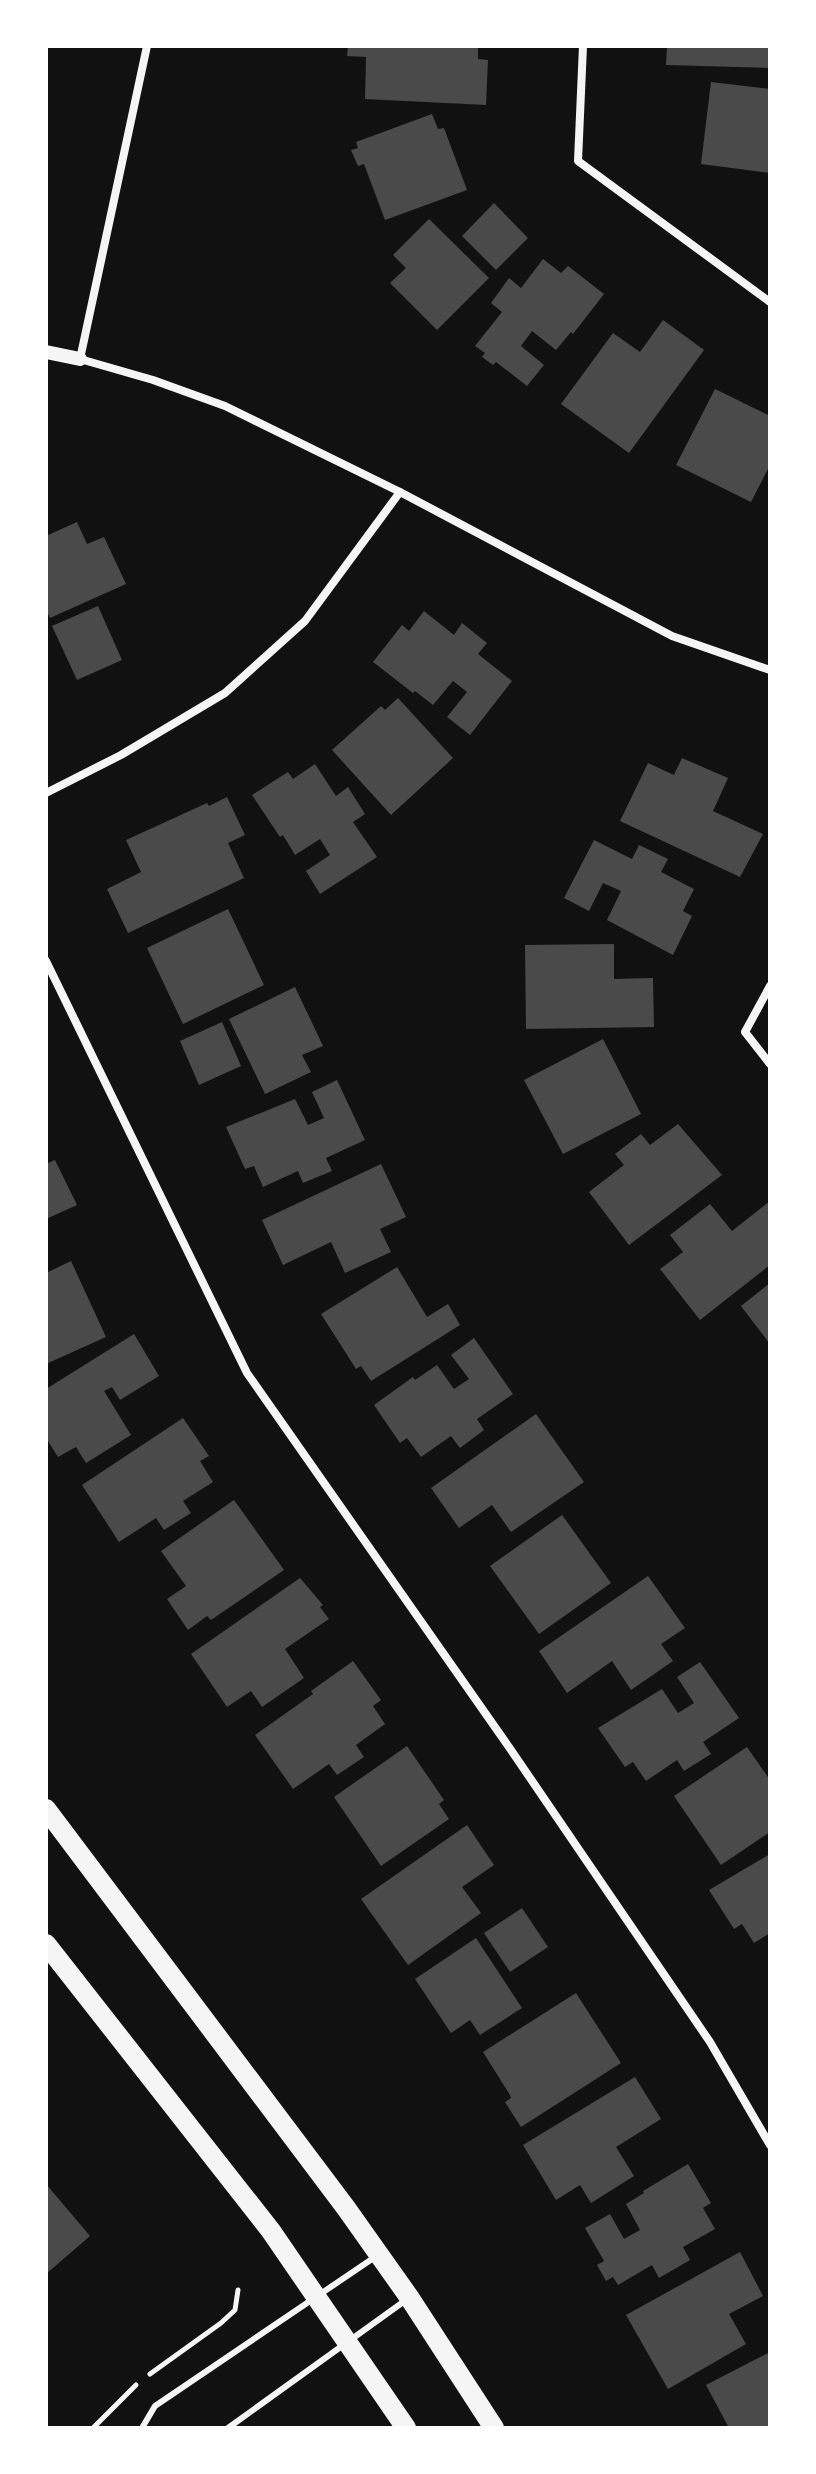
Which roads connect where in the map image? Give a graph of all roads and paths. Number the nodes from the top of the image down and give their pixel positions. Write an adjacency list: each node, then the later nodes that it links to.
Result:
1 (147, 46): 5 (street)
2 (583, 46): 3 (street)
3 (770, 302)
4 (46, 352): 5 (street)
5 (80, 359): 6 (street)
6 (400, 492): 7 (street); 8 (street)
7 (770, 670)
8 (46, 793)
9 (46, 961): 14 (street)
10 (770, 986): 11 (street)
11 (770, 1064)
12 (46, 1809): 15 (main road)
13 (46, 1944): 17 (main road)
14 (770, 2145)
15 (378, 2255): 17 (lane); 18 (main road)
16 (238, 2290): 20 (path)
17 (316, 2297): 19 (main road); 23 (lane)
18 (409, 2297): 19 (lane); 26 (main road)
19 (346, 2341): 24 (lane); 25 (main road)
20 (149, 2375)
21 (137, 2385): 22 (path)
22 (93, 2428)
23 (142, 2428)
24 (228, 2428)
25 (406, 2428)
26 (494, 2428)

